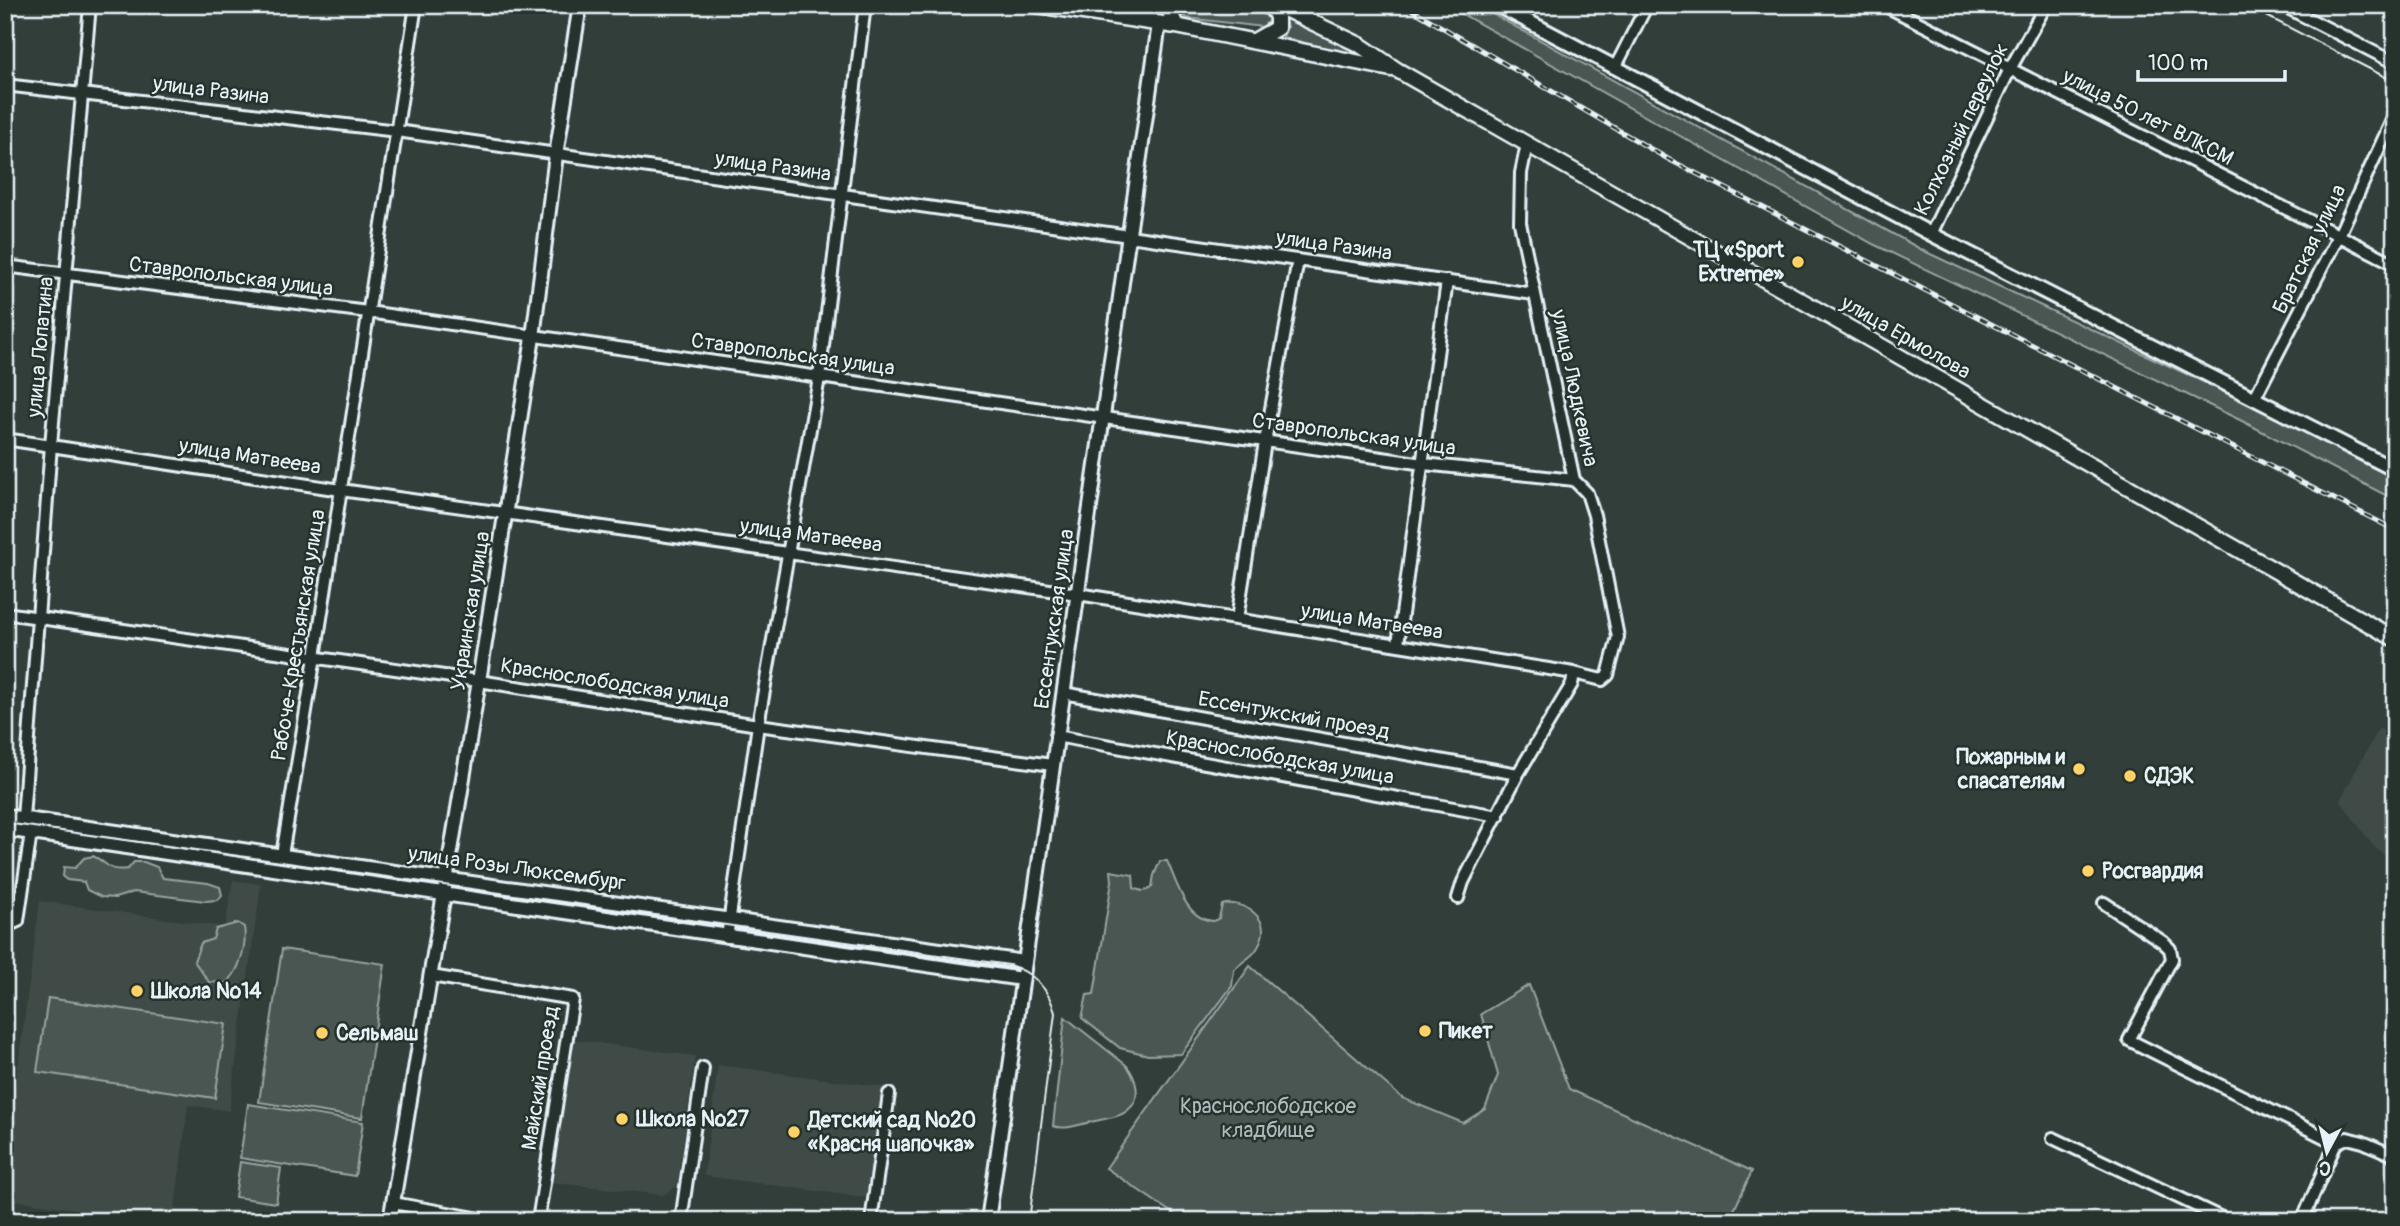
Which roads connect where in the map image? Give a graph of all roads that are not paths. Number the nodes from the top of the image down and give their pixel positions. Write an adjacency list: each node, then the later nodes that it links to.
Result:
1 (90, 5): 24 (street, улица Лопатина)
2 (416, 5): 26 (street, Рабоче-Крестьянская улица)
3 (580, 5): 28 (street, Украинская улица)
4 (865, 5): 29 (street)
5 (1037, 5): 15 (main road)
6 (1158, 5): 15 (main road)
7 (1167, 5): 17 (main road)
8 (1271, 5): 18 (main road)
9 (1276, 5): 22 (main road)
10 (1497, 5): 20 (street)
11 (1647, 5): 20 (street)
12 (1885, 5): 21 (street, улица 50 лет ВЛКСМ)
13 (2046, 5): 21 (street, Колхозный переулок)
14 (2282, 5): 19 (street)
15 (1112, 17): 16 (main road)
16 (1158, 24): 17 (main road); 31 (street, Ессентукская улица)
17 (1176, 26): 18 (main road)
18 (1254, 41): 22 (main road)
19 (2395, 63)
20 (1615, 68): 30 (street)
21 (2010, 69): 30 (street, Колхозный переулок); 32 (street, улица 50 лет ВЛКСМ)
22 (1397, 70): 27 (main road, улица Ермолова)
23 (5, 85): 24 (street, улица Разина)
24 (81, 94): 26 (street, улица Разина); 36 (street, улица Лопатина)
25 (2395, 114): 32 (street, Братская улица)
26 (397, 131): 28 (street, улица Разина); 39 (street, Рабоче-Крестьянская улица)
27 (1527, 144): 38 (street, улица Людкевича); 57 (main road, улица Ермолова)
28 (555, 155): 29 (street, улица Разина); 40 (street, Украинская улица)
29 (841, 196): 31 (street, улица Разина); 41 (street)
30 (1931, 234): 42 (street)
31 (1130, 235): 33 (street, улица Разина); 43 (street, Ессентукская улица)
32 (2339, 235): 34 (street, улица 50 лет ВЛКСМ); 42 (street, Братская улица)
33 (1298, 260): 37 (street, улица Разина); 45 (street)
34 (2395, 264)
35 (5, 266): 36 (street, Ставропольская улица)
36 (65, 275): 39 (street, Ставропольская улица); 46 (street, улица Лопатина)
37 (1447, 281): 38 (street, улица Разина); 47 (street)
38 (1534, 294): 49 (street, улица Людкевича)
39 (368, 312): 40 (street, Ставропольская улица); 50 (street, Рабоче-Крестьянская улица)
40 (533, 337): 41 (street, Ставропольская улица); 51 (street, Украинская улица)
41 (819, 378): 43 (street, Ставропольская улица); 52 (street)
42 (2254, 399): 48 (street)
43 (1102, 418): 45 (street, Ставропольская улица); 53 (street, Ессентукская улица)
44 (5, 439): 46 (street, улица Матвеева)
45 (1265, 442): 47 (street, Ставропольская улица); 56 (street)
46 (51, 445): 50 (street, улица Матвеева); 55 (street, улица Лопатина)
47 (1424, 464): 49 (street, Ставропольская улица); 58 (street)
48 (2395, 470)
49 (1574, 480): 61 (street, улица Людкевича)
50 (341, 489): 51 (street, улица Матвеева); 59 (street, Рабоче-Крестьянская улица)
51 (505, 513): 52 (street, улица Матвеева); 62 (street, Украинская улица)
52 (790, 551): 53 (street, улица Матвеева); 64 (street)
53 (1079, 594): 56 (street, улица Матвеева); 63 (street, Ессентукская улица)
54 (5, 613): 55 (street, Краснослободская улица)
55 (39, 618): 59 (street, Краснослободская улица); 70 (street, улица Лопатина)
56 (1237, 619): 58 (street, улица Матвеева)
57 (2395, 639)
58 (1398, 644): 60 (street, улица Матвеева)
59 (315, 657): 62 (street, Краснослободская улица); 73 (street, Рабоче-Крестьянская улица)
60 (1574, 673): 61 (street, улица Матвеева); 67 (street)
61 (1608, 675)
62 (479, 681): 64 (street, Краснослободская улица); 74 (street, Украинская улица)
63 (1063, 693): 65 (street, Ессентукская улица); 67 (street, Ессентукский проезд)
64 (758, 725): 66 (street, Краснослободская улица); 78 (street)
65 (1056, 736): 66 (street, Ессентукская улица); 69 (street, Краснослободская улица)
66 (1052, 765): 81 (street, Ессентукская улица)
67 (1518, 774): 69 (street)
68 (5, 816): 70 (street, улица Розы Люксембург)
69 (1498, 816): 76 (street)
70 (28, 819): 72 (street, улица Лопатина); 73 (street, улица Розы Люксембург)
71 (5, 830): 72 (street, улица Розы Люксембург)
72 (31, 833): 75 (street, улица Розы Люксембург); 79 (street, улица Лопатина)
73 (282, 855): 74 (street, улица Розы Люксембург)
74 (446, 877): 75 (street, Украинская улица); 78 (street, улица Розы Люксембург)
75 (444, 893): 80 (street, улица Розы Люксембург); 82 (street, Украинская улица)
76 (1458, 898)
77 (2104, 903): 87 (street)
78 (730, 918): 80 (street); 81 (street, улица Розы Люксембург)
79 (5, 927)
80 (727, 937): 83 (street, улица Розы Люксембург)
81 (1024, 962): 83 (street, Ессентукская улица)
82 (431, 976): 89 (street, Украинская улица); 92 (street, Майский проезд)
83 (1022, 979): 95 (street, Ессентукская улица)
84 (702, 1068): 93 (street)
85 (889, 1094): 94 (street)
86 (2053, 1138): 96 (street)
87 (2336, 1143): 88 (street); 97 (street)
88 (2395, 1156)
89 (393, 1203): 90 (street, Украинская улица); 91 (street)
90 (390, 1221)
91 (492, 1221)
92 (538, 1221)
93 (681, 1221)
94 (871, 1221)
95 (988, 1221)
96 (2228, 1221)
97 (2302, 1221)

